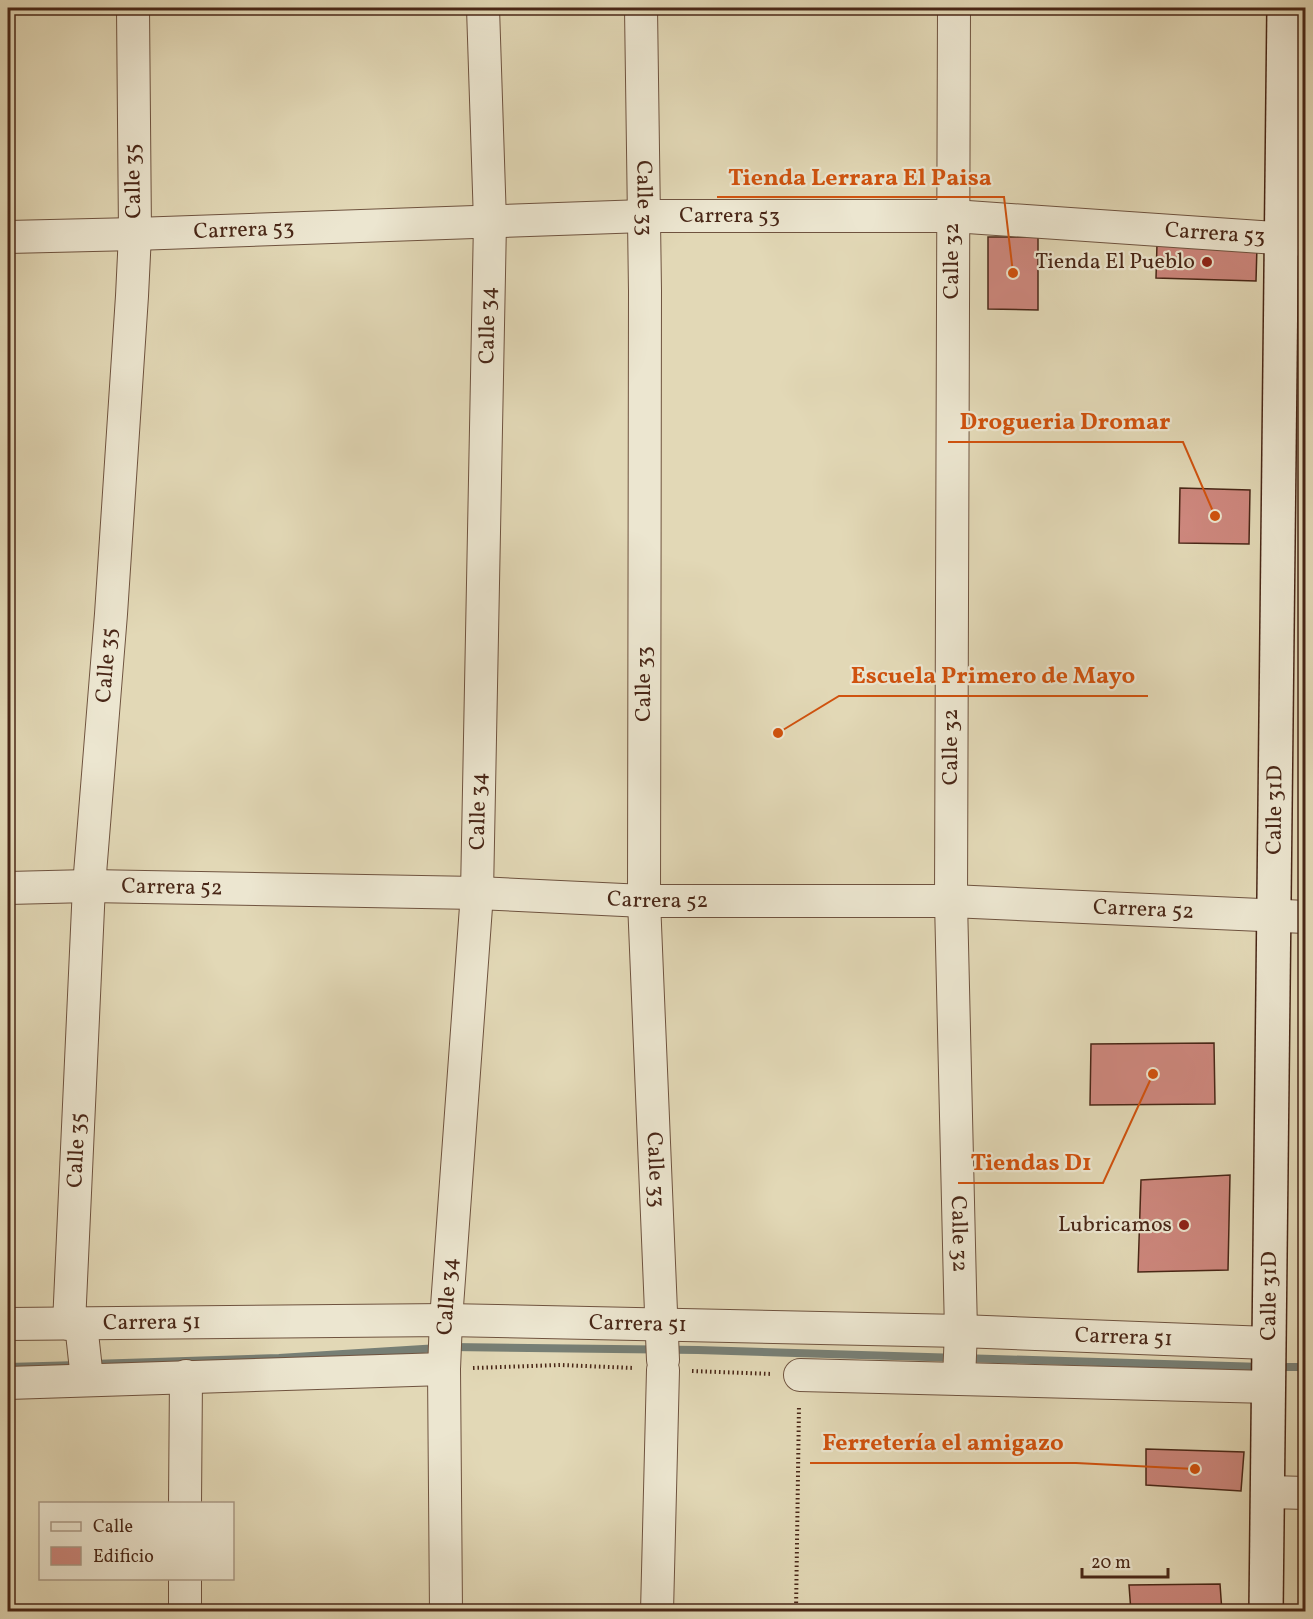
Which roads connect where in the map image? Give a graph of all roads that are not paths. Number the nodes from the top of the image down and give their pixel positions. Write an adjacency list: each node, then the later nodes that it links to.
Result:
1 (133, 8): 9 (street, Calle 35)
2 (483, 8): 8 (street, Calle 34)
3 (640, 8): 6 (street, Calle 33)
4 (954, 8): 7 (street, Calle 32)
5 (1284, 8): 11 (street, Calle 31D)
6 (644, 216): 7 (street, Carrera 53); 8 (street, Carrera 53); 15 (street, Calle 33)
7 (953, 216): 11 (street, Carrera 53); 16 (street, Calle 32)
8 (490, 222): 9 (street, Carrera 53); 14 (street, Calle 34)
9 (135, 234): 10 (street, Carrera 53); 12 (street, Calle 35)
10 (8, 237)
11 (1294, 239): 17 (street, Calle 31D)
12 (89, 886): 13 (street, Carrera 52); 14 (street, Carrera 52); 20 (street, Calle 35)
13 (8, 888)
14 (477, 893): 15 (street, Carrera 52); 22 (street, Calle 34)
15 (644, 901): 16 (street, Carrera 52); 23 (street, Calle 33)
16 (951, 901): 17 (street, Carrera 52); 24 (street, Calle 32)
17 (1273, 916): 18 (street, Carrera 52); 21 (street, Calle 31D)
18 (1305, 917)
19 (8, 1324): 20 (street, Carrera 51)
20 (77, 1327): 22 (street, Carrera 51); 25 (street, Calle 35)
21 (1268, 1343): 24 (street, Carrera 51); 29 (street, Calle 31D)
22 (445, 1345): 23 (street, Carrera 51); 27 (street); 35 (street, Calle 34)
23 (662, 1347): 24 (street, Carrera 51); 36 (street, Calle 33)
24 (960, 1356): 26 (street, Carrera 51); 29 (street, Carrera 51)
25 (86, 1375): 27 (street); 28 (street)
26 (800, 1375)
27 (186, 1376): 32 (street)
28 (8, 1383)
29 (1269, 1387): 30 (street, Calle 31D)
30 (1268, 1492): 31 (street); 37 (street, Calle 31D)
31 (1305, 1493)
32 (185, 1502)
33 (185, 1580): 34 (street)
34 (185, 1611)
35 (446, 1611)
36 (657, 1611)
37 (1266, 1611)

